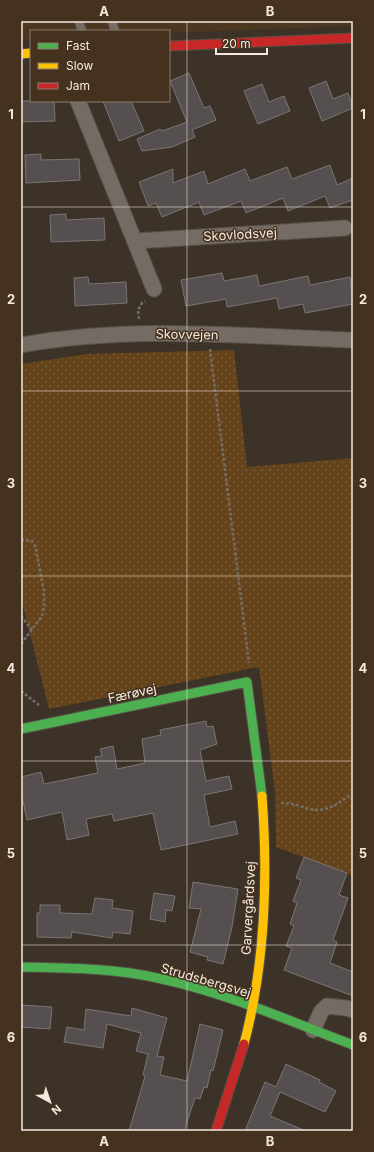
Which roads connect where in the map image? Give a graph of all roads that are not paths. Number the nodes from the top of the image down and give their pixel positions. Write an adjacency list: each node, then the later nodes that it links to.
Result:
1 (353, 38): 2 (street)
2 (170, 46)
3 (78, 102): 5 (street)
4 (345, 228): 5 (street, Skovlodsvej)
5 (136, 241): 6 (street)
6 (154, 289)
7 (353, 340): 8 (street, Skovvejen)
8 (21, 346)
9 (248, 682): 10 (street, Færøvej); 12 (street, Garvergårdsvej)
10 (21, 729)
11 (21, 967): 12 (street, Strudsbergsvej)
12 (252, 1007): 14 (street, Strudsbergsvej); 16 (street, Garvergårdsvej)
13 (353, 1010): 14 (street)
14 (313, 1030): 15 (street, Strudsbergsvej)
15 (353, 1044)
16 (216, 1131)

